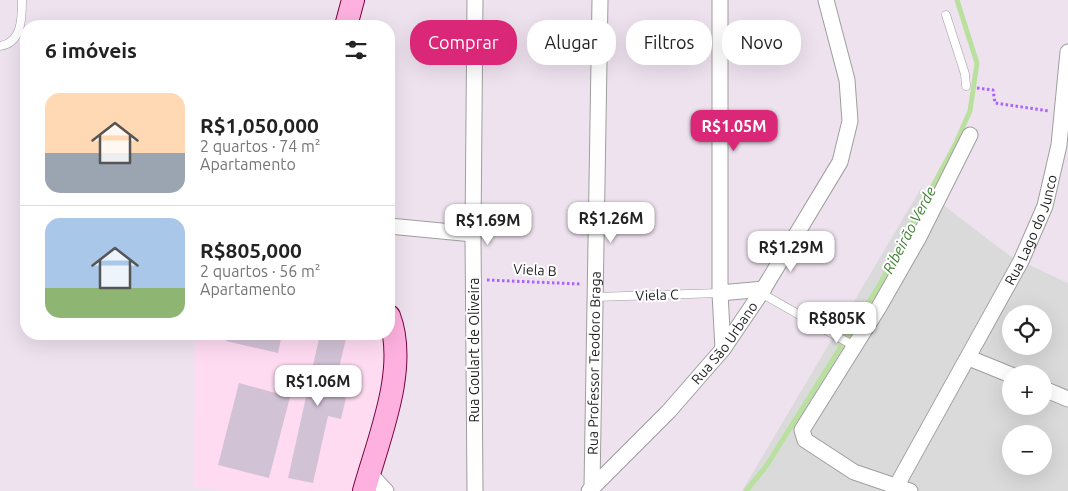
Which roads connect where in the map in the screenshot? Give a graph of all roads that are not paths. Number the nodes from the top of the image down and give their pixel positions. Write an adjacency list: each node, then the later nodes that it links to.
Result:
1 (22, 0): 8 (lane)
2 (352, 0): 9 (main road)
3 (475, 0): 17 (street, Rua Goulart de Oliveira)
4 (600, 0): 18 (street, Rua Professor Teodoro Braga)
5 (720, 0): 20 (street)
6 (826, 0): 19 (street, Rua São Urbano)
7 (946, 15): 13 (lane)
8 (21, 20)
9 (347, 20)
10 (20, 25): 11 (lane)
11 (0, 46)
12 (1068, 52): 14 (street, Rua Lago do Junco)
13 (966, 86)
14 (1064, 105): 24 (street, Rua Lago do Junco)
15 (970, 135): 22 (street)
16 (395, 227): 17 (street)
17 (473, 234): 32 (street, Rua Goulart de Oliveira)
18 (595, 291): 20 (lane, Viela C); 30 (street, Rua Professor Teodoro Braga)
19 (762, 291): 20 (street); 22 (lane); 23 (street, Rua São Urbano)
20 (720, 293): 23 (street)
21 (393, 340): 28 (main road)
22 (852, 345): 29 (street)
23 (722, 349): 30 (street, Rua São Urbano)
24 (969, 358): 25 (street); 29 (street, Rua Lago do Junco)
25 (1002, 371)
26 (1052, 392): 27 (street)
27 (1068, 399)
28 (366, 482): 31 (street)
29 (903, 488)
30 (591, 489)
31 (386, 491)
32 (475, 491)

